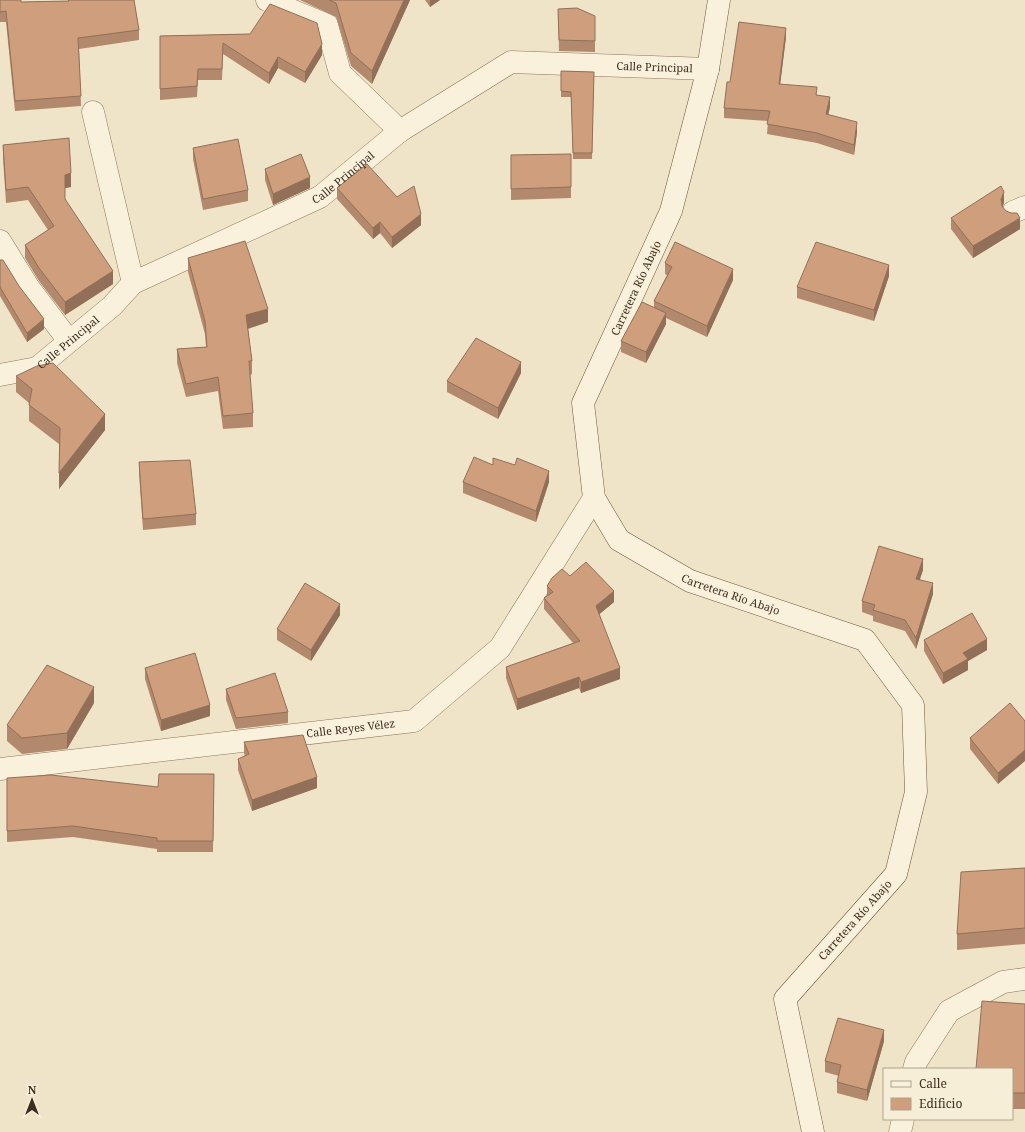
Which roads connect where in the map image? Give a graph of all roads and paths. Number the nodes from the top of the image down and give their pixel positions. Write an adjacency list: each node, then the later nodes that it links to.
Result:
1 (267, 0): 5 (street)
2 (719, 0): 3 (street, Carretera Río Abajo)
3 (708, 69): 5 (street, Calle Principal); 10 (street, Carretera Río Abajo)
4 (93, 112): 7 (street)
5 (400, 131): 7 (street, Calle Principal)
6 (0, 241): 8 (street)
7 (133, 283): 8 (street, Calle Principal)
8 (69, 341): 9 (street, Calle Principal)
9 (0, 375)
10 (594, 498): 11 (street, Calle Reyes Vélez); 15 (street, Carretera Río Abajo)
11 (0, 769)
12 (1025, 978): 13 (street)
13 (914, 1068)
14 (903, 1120): 16 (street)
15 (813, 1132)
16 (900, 1132)

